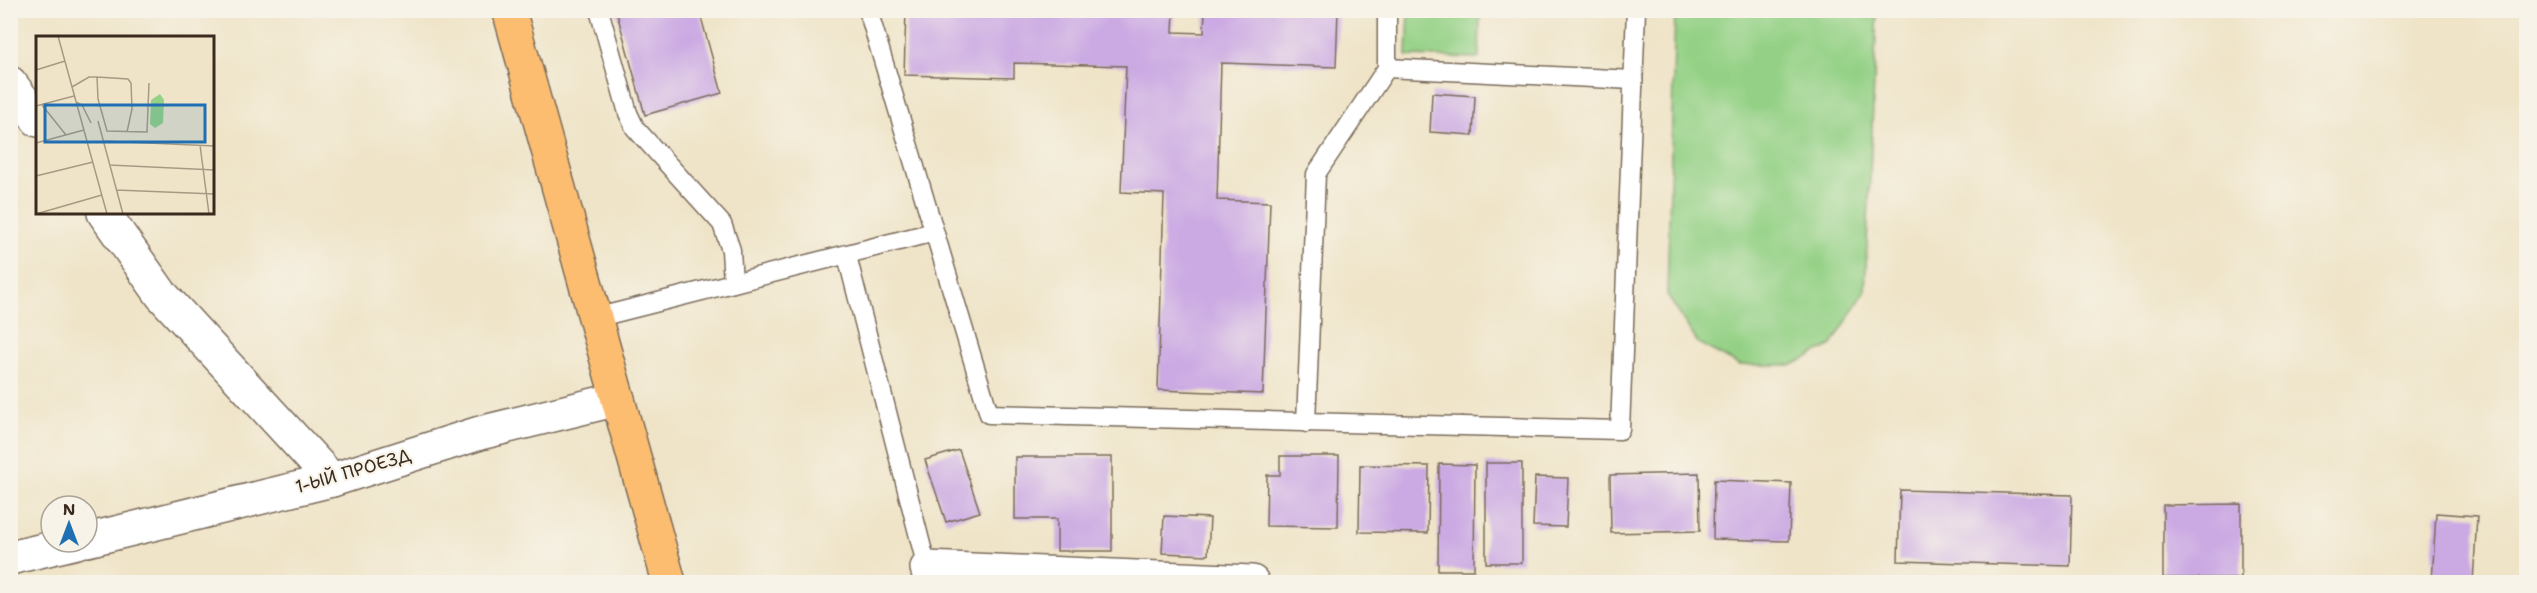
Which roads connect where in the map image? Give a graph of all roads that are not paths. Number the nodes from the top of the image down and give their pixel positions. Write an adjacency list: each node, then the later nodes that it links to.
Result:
1 (509, 10): 14 (main road)
2 (599, 10): 13 (lane)
3 (868, 10): 11 (lane)
4 (1388, 10): 6 (lane)
5 (1636, 10): 7 (lane)
6 (1387, 68): 7 (lane); 16 (lane)
7 (1633, 80): 16 (lane)
8 (10, 82): 9 (street)
9 (36, 117)
10 (105, 214): 17 (street)
11 (934, 232): 12 (lane); 16 (lane)
12 (847, 256): 13 (lane); 21 (lane)
13 (733, 283): 14 (lane)
14 (595, 318): 15 (main road)
15 (618, 399): 17 (street, 1-ЫЙ ПРОЕЗД); 22 (main road)
16 (1306, 423)
17 (332, 480): 18 (street, 1-ЫЙ ПРОЕЗД)
18 (99, 537)
19 (39, 551): 20 (street)
20 (10, 558)
21 (929, 575): 23 (street)
22 (669, 582)
23 (1252, 582)

